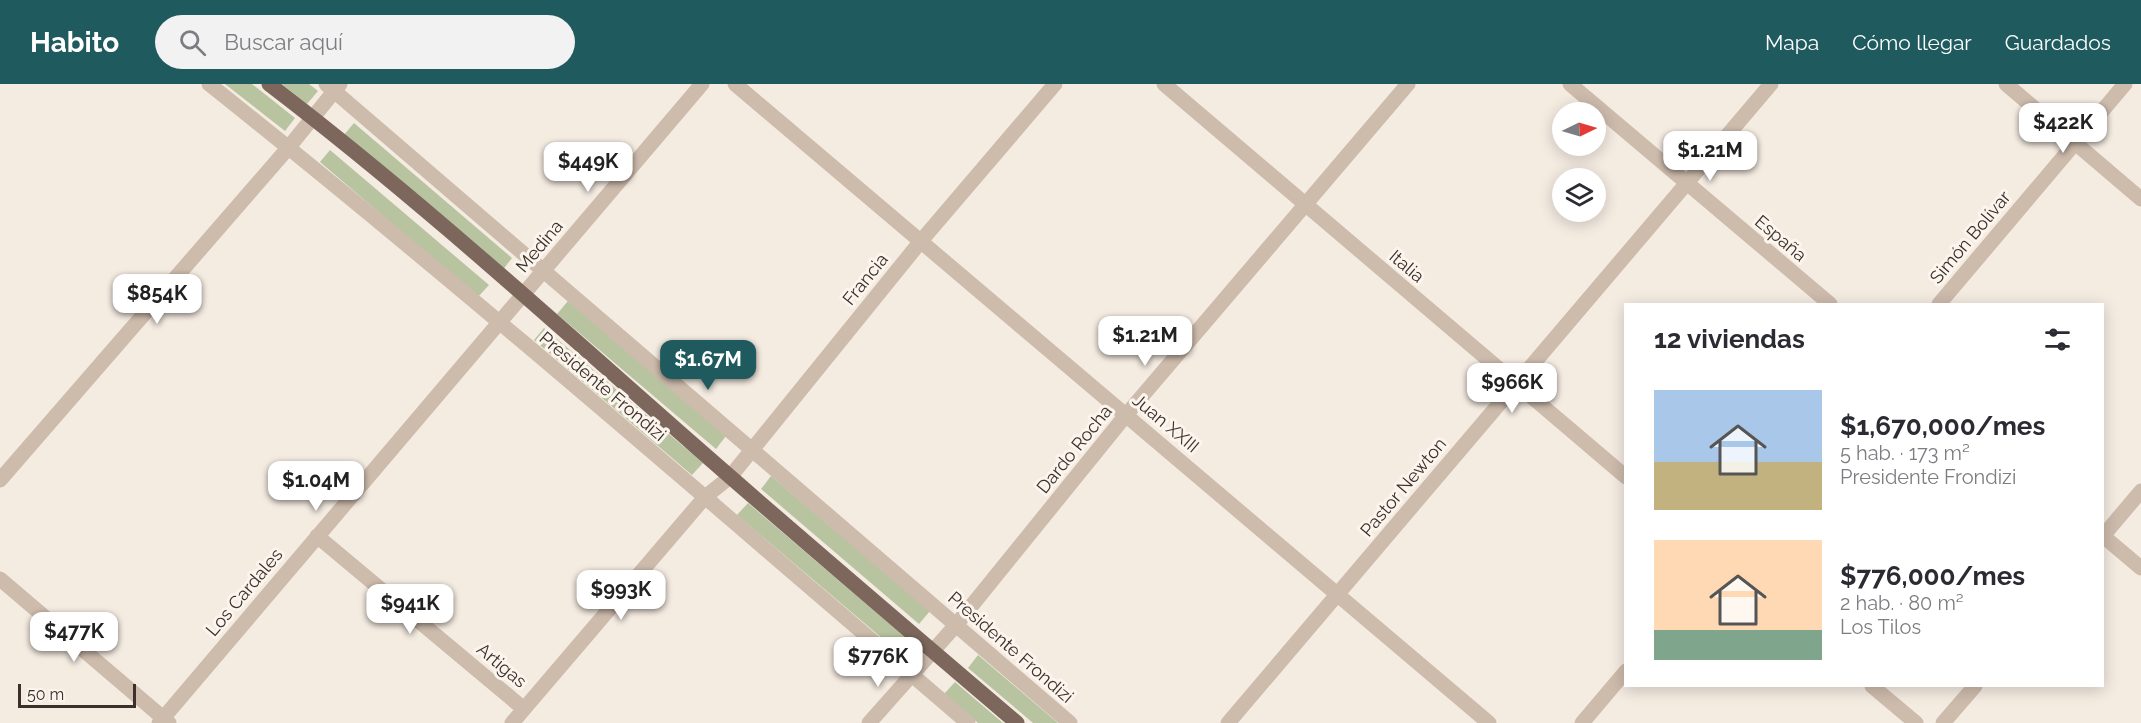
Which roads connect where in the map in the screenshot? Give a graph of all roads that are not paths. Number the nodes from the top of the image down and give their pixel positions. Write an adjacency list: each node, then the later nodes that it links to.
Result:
1 (209, 84): 15 (street, Presidente Frondizi)
2 (270, 84): 13 (main road, Presidente Frondizi)
3 (702, 84): 20 (street, Medina)
4 (735, 84): 19 (street, Juan XXIII)
5 (1055, 84): 19 (street, Francia)
6 (1164, 84): 18 (street, Italia)
7 (1408, 84): 18 (street, Dardo Rocha)
8 (1570, 84): 16 (street, España)
9 (1772, 84): 16 (street, Pastor Newton)
10 (2006, 84): 14 (street)
11 (2125, 84): 14 (street, Simón Bolívar)
12 (333, 86): 13 (street); 20 (street, Presidente Frondizi)
13 (312, 117): 15 (street); 21 (main road, Presidente Frondizi)
14 (2075, 143): 17 (street); 23 (street, Simón Bolívar)
15 (289, 147): 24 (street, Presidente Frondizi); 30 (street)
16 (1687, 184): 22 (street, España); 25 (street, Pastor Newton)
17 (2141, 199)
18 (1305, 204): 25 (street, Italia); 26 (street, Dardo Rocha)
19 (921, 241): 26 (street, Juan XXIII); 27 (street, Francia)
20 (542, 271): 21 (street, Medina); 27 (street, Presidente Frondizi)
21 (524, 294): 24 (street, Medina); 29 (main road, Presidente Frondizi)
22 (1829, 303)
23 (1940, 303)
24 (499, 323): 32 (street, Presidente Frondizi); 34 (street, Los Cardales)
25 (1516, 384): 28 (street, Italia); 38 (street, Pastor Newton)
26 (1125, 415): 38 (street, Juan XXIII); 39 (street, Dardo Rocha)
27 (751, 449): 29 (street, Francia); 39 (street, Presidente Frondizi)
28 (1624, 475)
29 (730, 477): 32 (street, Francia); 40 (main road, Presidente Frondizi)
30 (0, 480)
31 (2141, 491): 33 (street)
32 (705, 497): 42 (street, Presidente Frondizi); 45 (street, Francia)
33 (2104, 535)
34 (317, 536): 45 (street, Artigas); 46 (street, Los Cardales)
35 (2104, 537): 36 (street)
36 (2141, 568)
37 (0, 579): 46 (street)
38 (1337, 594): 52 (street, Pastor Newton); 53 (street, Juan XXIII)
39 (956, 625): 40 (street, Dardo Rocha); 51 (street, Presidente Frondizi)
40 (932, 651): 42 (street, Dardo Rocha); 50 (main road, Presidente Frondizi)
41 (1624, 673): 54 (street)
42 (911, 675): 48 (street, Dardo Rocha); 49 (street, Presidente Frondizi)
43 (1873, 687): 55 (street)
44 (1974, 687): 56 (street)
45 (524, 709): 47 (street, Francia)
46 (164, 721)
47 (512, 723)
48 (870, 723)
49 (968, 723)
50 (1017, 723)
51 (1070, 723)
52 (1228, 723)
53 (1489, 723)
54 (1582, 723)
55 (1916, 723)
56 (1943, 723)

